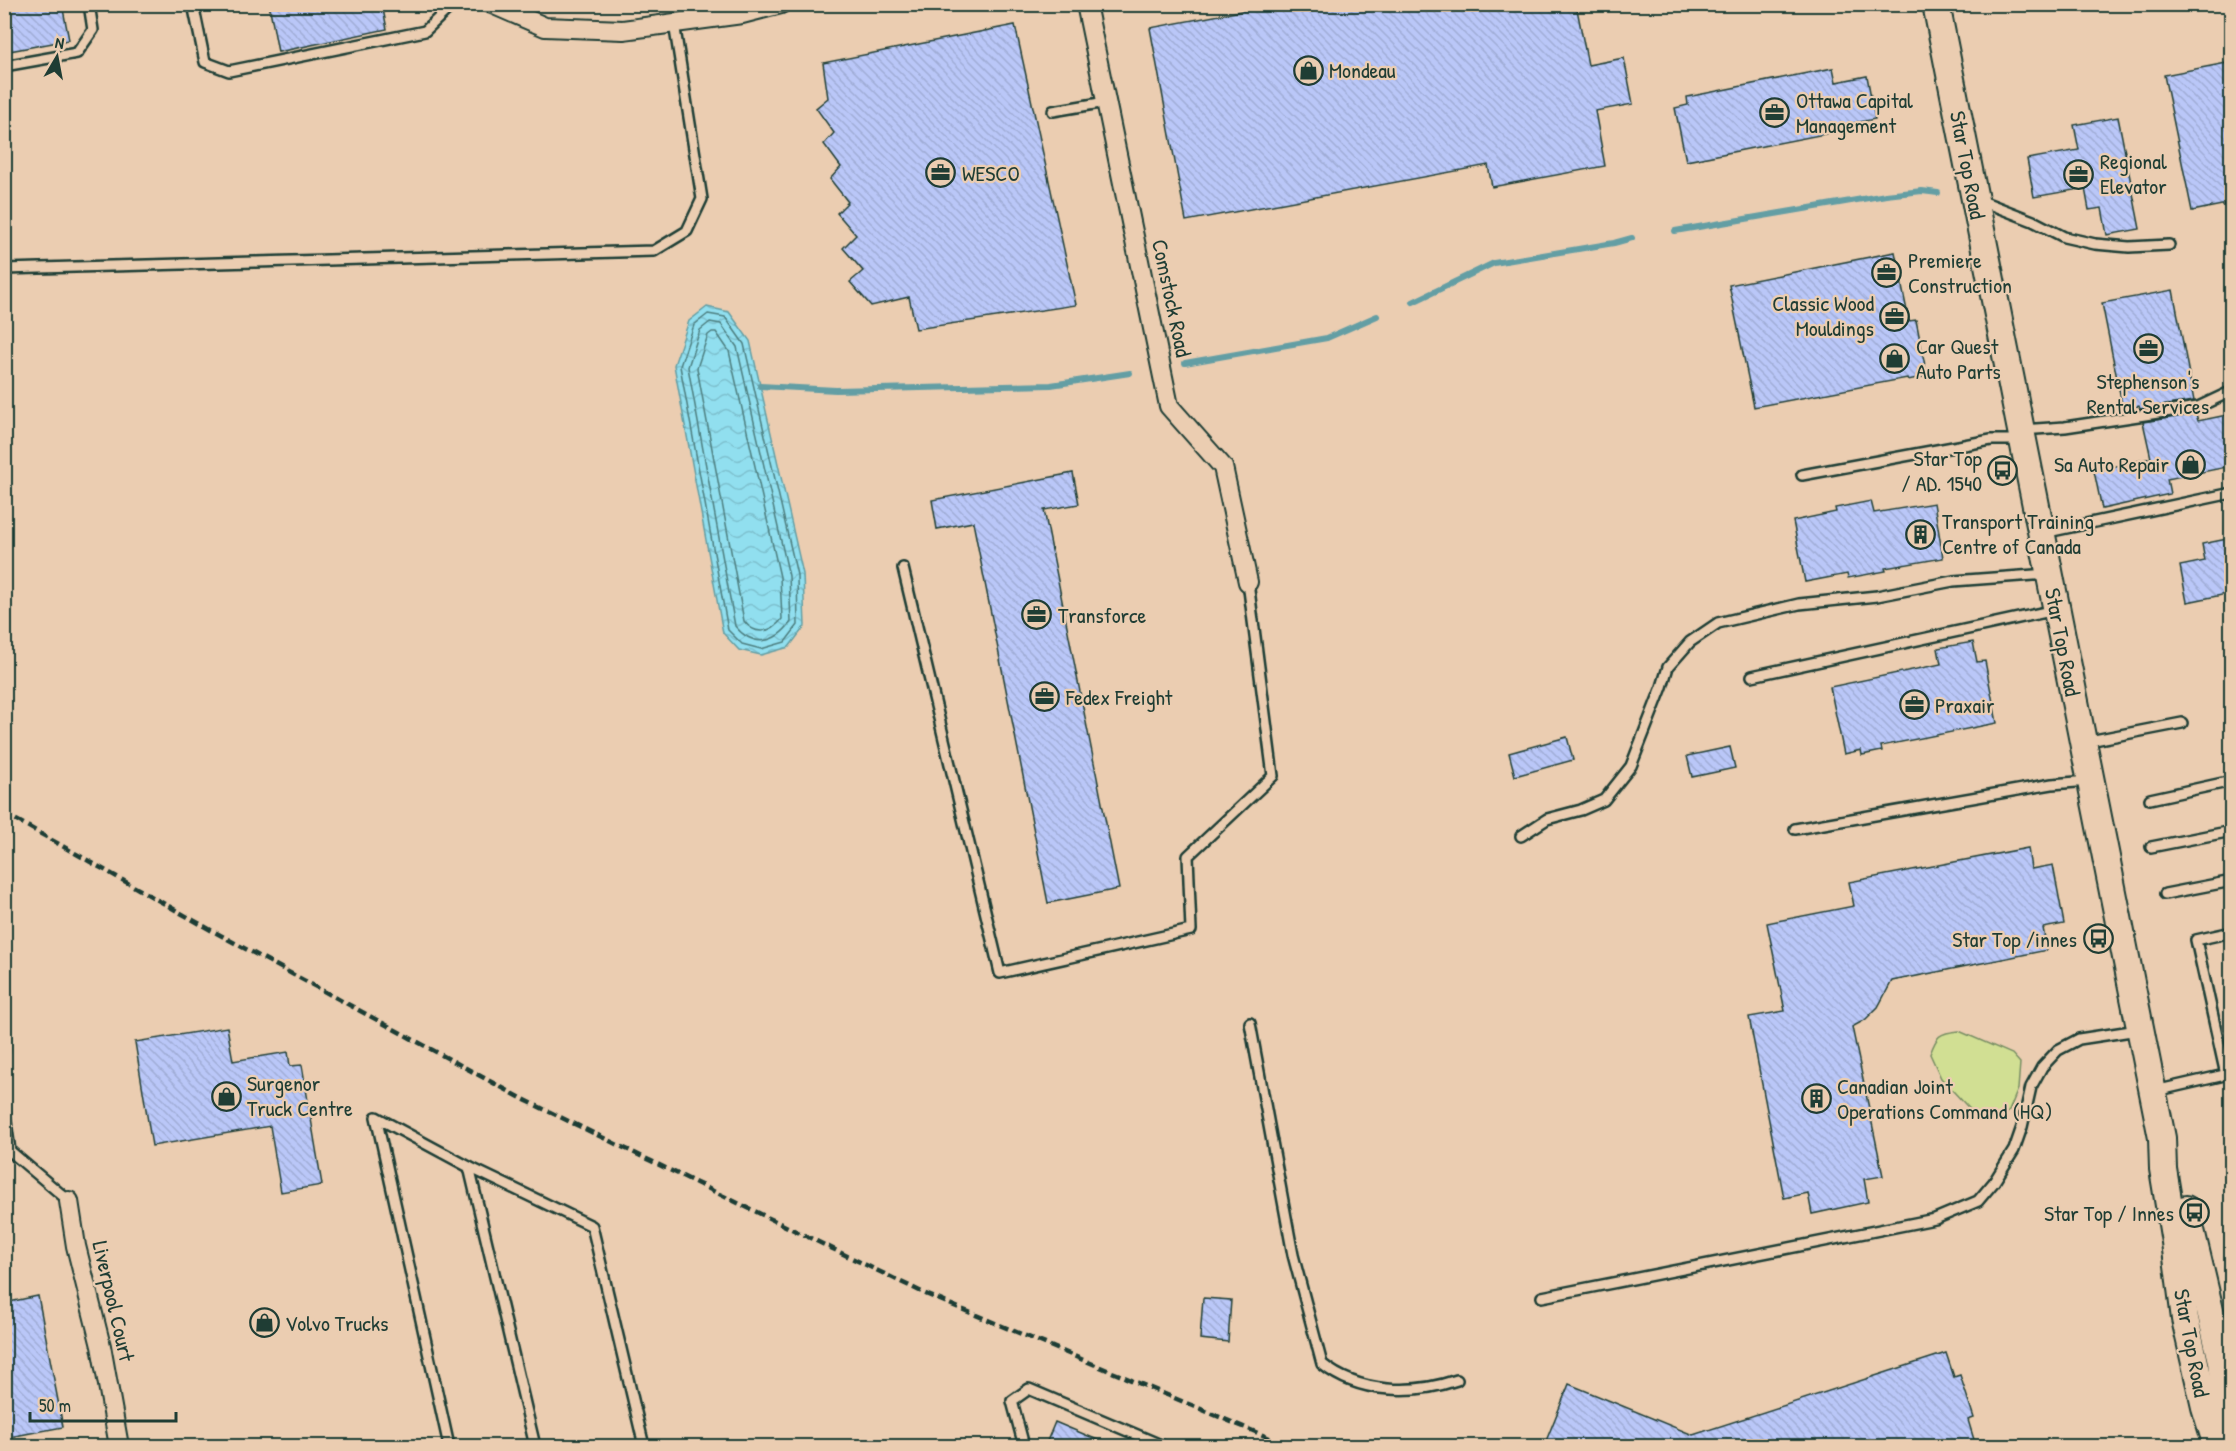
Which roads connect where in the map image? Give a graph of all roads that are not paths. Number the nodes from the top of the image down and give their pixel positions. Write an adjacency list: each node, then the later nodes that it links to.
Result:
1 (89, 4): 9 (lane)
2 (194, 4): 3 (lane)
3 (453, 4)
4 (492, 4): 8 (street)
5 (781, 4): 8 (street)
6 (1086, 4): 10 (street, Comstock Road)
7 (1936, 4): 12 (street, Star Top Road)
8 (674, 23): 14 (lane)
9 (4, 66)
10 (1106, 102): 11 (lane); 22 (street, Comstock Road)
11 (1053, 111)
12 (1974, 198): 13 (lane); 16 (street, Star Top Road)
13 (2169, 244)
14 (4, 269)
15 (2232, 391): 16 (lane)
16 (2023, 435): 17 (lane); 19 (street, Star Top Road)
17 (1802, 475)
18 (2232, 493): 19 (lane)
19 (2041, 534): 21 (street, Star Top Road)
20 (903, 568): 22 (lane)
21 (2050, 574): 23 (street, Star Top Road); 32 (lane)
22 (1248, 582)
23 (2057, 609): 24 (lane); 26 (street, Star Top Road)
24 (1752, 676)
25 (2182, 723): 26 (lane)
26 (2083, 743): 27 (street, Star Top Road)
27 (2091, 781): 30 (lane); 38 (street, Star Top Road)
28 (2232, 781): 29 (lane)
29 (2150, 799)
30 (1796, 829)
31 (2232, 831): 33 (lane)
32 (1521, 836)
33 (2151, 847)
34 (2232, 881): 35 (lane)
35 (2165, 894)
36 (2232, 932): 41 (lane)
37 (1250, 1023): 49 (lane)
38 (2141, 1030): 42 (street, Star Top Road); 47 (lane)
39 (4, 1038): 40 (lane)
40 (4, 1051)
41 (2229, 1075): 42 (lane)
42 (2153, 1091): 44 (street, Star Top Road)
43 (4, 1107): 46 (lane)
44 (2163, 1138): 48 (street, Star Top Road); 50 (street, Star Top Road)
45 (469, 1167): 52 (lane); 53 (lane); 54 (lane)
46 (69, 1201): 51 (street, Liverpool Court)
47 (1542, 1297)
48 (2227, 1367): 50 (street, Star Top Road)
49 (1457, 1380)
50 (2220, 1445)
51 (119, 1446)
52 (449, 1446)
53 (535, 1446)
54 (644, 1446)
55 (1024, 1446): 56 (lane)
56 (1162, 1446)

